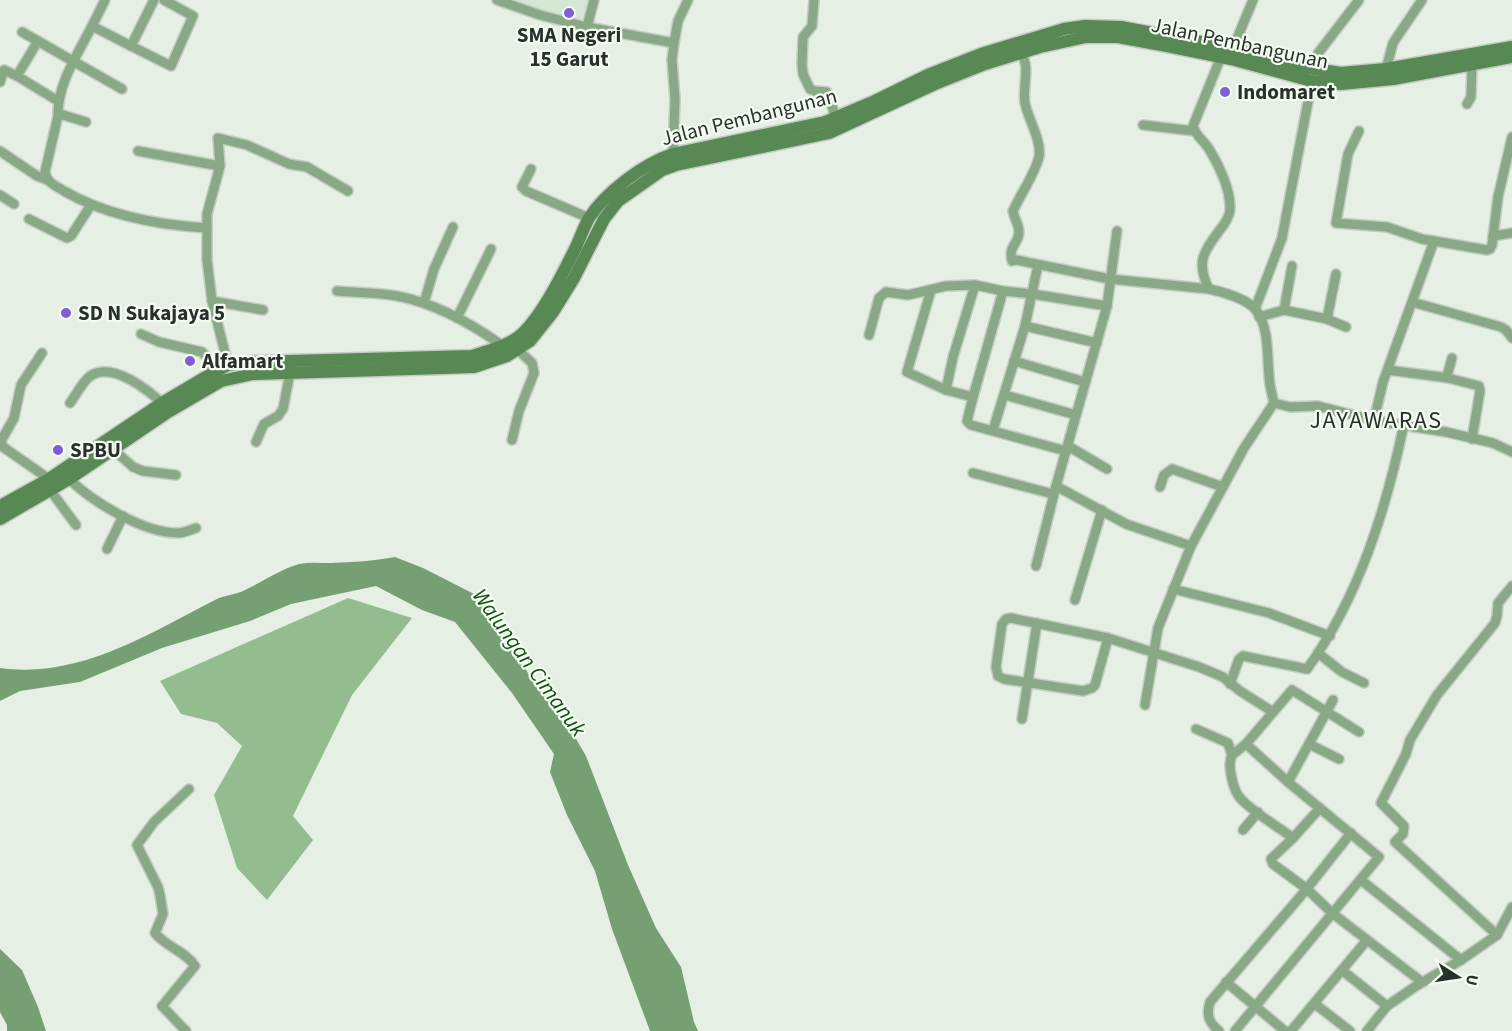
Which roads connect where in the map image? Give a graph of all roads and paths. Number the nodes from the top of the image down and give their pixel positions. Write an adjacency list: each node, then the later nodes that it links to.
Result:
1 (105, 0): 11 (street)
2 (154, 0): 17 (street)
3 (164, 0): 17 (street)
4 (497, 0): 12 (street)
5 (594, 0): 12 (street)
6 (688, 0): 16 (street)
7 (814, 0): 33 (street)
8 (1253, 0): 19 (street)
9 (1359, 0): 25 (street)
10 (1422, 0): 24 (street)
11 (92, 26): 17 (street); 22 (street)
12 (587, 27): 16 (street)
13 (22, 32): 14 (street)
14 (38, 41): 22 (street); 26 (street)
15 (1041, 41): 19 (main road, Jalan Pembangunan); 20 (main road, Jalan Pembangunan); 28 (main road, Jalan Pembangunan)
16 (674, 44): 41 (street)
17 (131, 46)
18 (1512, 46): 24 (main road, Jalan Pembangunan)
19 (1227, 52): 25 (main road, Jalan Pembangunan); 36 (street)
20 (1021, 53): 28 (main road, Jalan Pembangunan); 58 (street)
21 (1512, 57): 23 (main road, Jalan Pembangunan)
22 (74, 62): 29 (street); 30 (street)
23 (1472, 64): 25 (main road, Jalan Pembangunan); 31 (street)
24 (1386, 69): 25 (main road, Jalan Pembangunan)
25 (1311, 75): 74 (street)
26 (16, 76): 27 (street); 30 (street)
27 (0, 82)
28 (919, 86): 33 (main road, Jalan Pembangunan); 41 (main road, Jalan Pembangunan)
29 (122, 89)
30 (58, 101): 32 (street)
31 (1467, 104)
32 (58, 116): 34 (street); 44 (street)
33 (836, 118): 41 (main road, Jalan Pembangunan)
34 (86, 122)
35 (1143, 125): 36 (street)
36 (1194, 131): 63 (street)
37 (1359, 131): 56 (street)
38 (1512, 137): 55 (street)
39 (0, 151): 44 (street)
40 (138, 151): 42 (street)
41 (674, 160): 49 (main road, Jalan Pembangunan); 84 (main road, Jalan Pembangunan)
42 (220, 166): 45 (street); 52 (street)
43 (531, 169): 49 (street)
44 (48, 180): 48 (street)
45 (348, 191)
46 (0, 195): 47 (street)
47 (14, 204)
48 (91, 205): 50 (street); 52 (street)
49 (589, 218): 83 (main road, Jalan Pembangunan)
50 (29, 219)
51 (453, 227): 70 (street)
52 (207, 228): 68 (street)
53 (1117, 231): 61 (street)
54 (1512, 233): 55 (street)
55 (1493, 236): 56 (street)
56 (1434, 242): 69 (street)
57 (491, 249): 75 (street)
58 (1038, 265): 61 (street); 67 (street)
59 (1293, 266): 73 (street)
60 (1336, 274): 76 (street)
61 (1110, 279): 63 (street); 71 (street)
62 (975, 285): 64 (street); 66 (street); 95 (street)
63 (1209, 289): 74 (street)
64 (931, 290): 80 (street); 95 (street)
65 (337, 291): 70 (street)
66 (1003, 291): 67 (street); 97 (street)
67 (1032, 294): 71 (street); 77 (street)
68 (212, 301): 72 (street); 88 (street)
69 (1412, 302): 81 (street); 90 (street)
70 (424, 303): 75 (street)
71 (1107, 306): 82 (street)
72 (263, 310)
73 (1284, 310): 74 (street); 76 (street)
74 (1257, 313): 99 (street)
75 (457, 318): 83 (street)
76 (1327, 319): 78 (street)
77 (1025, 326): 82 (street); 87 (street)
78 (1346, 327)
79 (141, 334): 92 (street)
80 (869, 335)
81 (1512, 338)
82 (1097, 343): 94 (street)
83 (502, 346): 89 (main road, Jalan Pembangunan)
84 (518, 350): 89 (main road, Jalan Pembangunan); 106 (street)
85 (42, 353): 115 (street)
86 (1452, 358): 93 (street)
87 (1014, 361): 94 (street); 96 (street)
88 (228, 365): 89 (main road, Jalan Pembangunan); 92 (main road, Jalan Pembangunan)
89 (315, 366): 91 (main road, Jalan Pembangunan)
90 (1388, 370): 93 (street); 102 (street)
91 (290, 373): 100 (main road, Jalan Pembangunan); 107 (street)
92 (211, 374): 100 (main road, Jalan Pembangunan)
93 (1448, 378): 105 (street)
94 (1085, 382): 101 (street)
95 (946, 390): 97 (street)
96 (1005, 395): 101 (street); 104 (street)
97 (973, 397): 104 (street)
98 (70, 403): 100 (street)
99 (1274, 403): 102 (street); 117 (street)
100 (166, 407): 109 (main road, Jalan Pembangunan); 115 (main road, Jalan Pembangunan)
101 (1076, 415): 108 (street)
102 (1374, 420): 103 (street)
103 (1404, 424): 105 (street); 132 (street)
104 (993, 430): 108 (street)
105 (1472, 439): 110 (street)
106 (512, 440)
107 (256, 442)
108 (1067, 448): 111 (street); 118 (street)
109 (113, 449): 113 (street); 114 (main road, Jalan Pembangunan)
110 (1512, 452)
111 (1107, 469)
112 (974, 473): 118 (street)
113 (177, 475)
114 (69, 479): 115 (main road, Jalan Pembangunan); 121 (street)
115 (51, 486): 119 (main road, Jalan Pembangunan); 122 (main road, Jalan Pembangunan); 123 (street)
116 (1160, 487): 117 (street)
117 (1223, 487): 125 (street)
118 (1055, 490): 120 (street); 127 (street)
119 (0, 506)
120 (1101, 510): 125 (street); 130 (street)
121 (123, 516): 124 (street); 126 (street)
122 (0, 519)
123 (76, 525)
124 (196, 528)
125 (1191, 546): 129 (street)
126 (107, 549)
127 (1036, 566)
128 (1512, 586): 163 (street)
129 (1173, 589): 132 (street); 134 (street)
130 (1075, 600)
131 (1037, 623): 133 (street); 136 (street); 136 (street)
132 (1330, 636): 135 (street)
133 (1108, 638): 134 (street); 136 (street)
134 (1153, 652): 138 (street); 140 (street)
135 (1318, 653): 137 (street); 138 (street)
136 (1028, 682): 143 (street)
137 (1364, 683)
138 (1230, 684): 141 (street)
139 (1333, 699): 142 (street)
140 (1145, 705)
141 (1273, 712): 142 (street); 146 (street)
142 (1326, 712): 145 (street); 147 (street)
143 (1022, 719)
144 (1196, 729): 148 (street)
145 (1359, 732)
146 (1246, 744): 148 (street); 150 (street)
147 (1309, 744): 149 (street); 150 (street)
148 (1232, 755): 153 (street)
149 (1339, 759)
150 (1288, 782): 152 (street)
151 (189, 789): 172 (street)
152 (1320, 808): 155 (street); 156 (street)
153 (1258, 812): 154 (street); 156 (street)
154 (1243, 830)
155 (1351, 833): 157 (street); 158 (street)
156 (1293, 838): 158 (street)
157 (1361, 880): 160 (street); 165 (street)
158 (1306, 889): 160 (street); 167 (street)
159 (1512, 907): 161 (street)
160 (1332, 913): 164 (street); 171 (street)
161 (1503, 926): 162 (street); 163 (street)
162 (1512, 932)
163 (1497, 935): 165 (street)
164 (1367, 940): 166 (street); 168 (street)
165 (1461, 960): 168 (street)
166 (1343, 971): 169 (street); 170 (street)
167 (1226, 982): 171 (street); 173 (street)
168 (1422, 982): 170 (street)
169 (1315, 1004): 176 (street); 177 (street)
170 (1387, 1006): 178 (street)
171 (1255, 1007): 174 (street); 175 (street)
172 (186, 1031)
173 (1220, 1031)
174 (1235, 1031)
175 (1285, 1031)
176 (1292, 1031)
177 (1350, 1031)
178 (1367, 1031)

